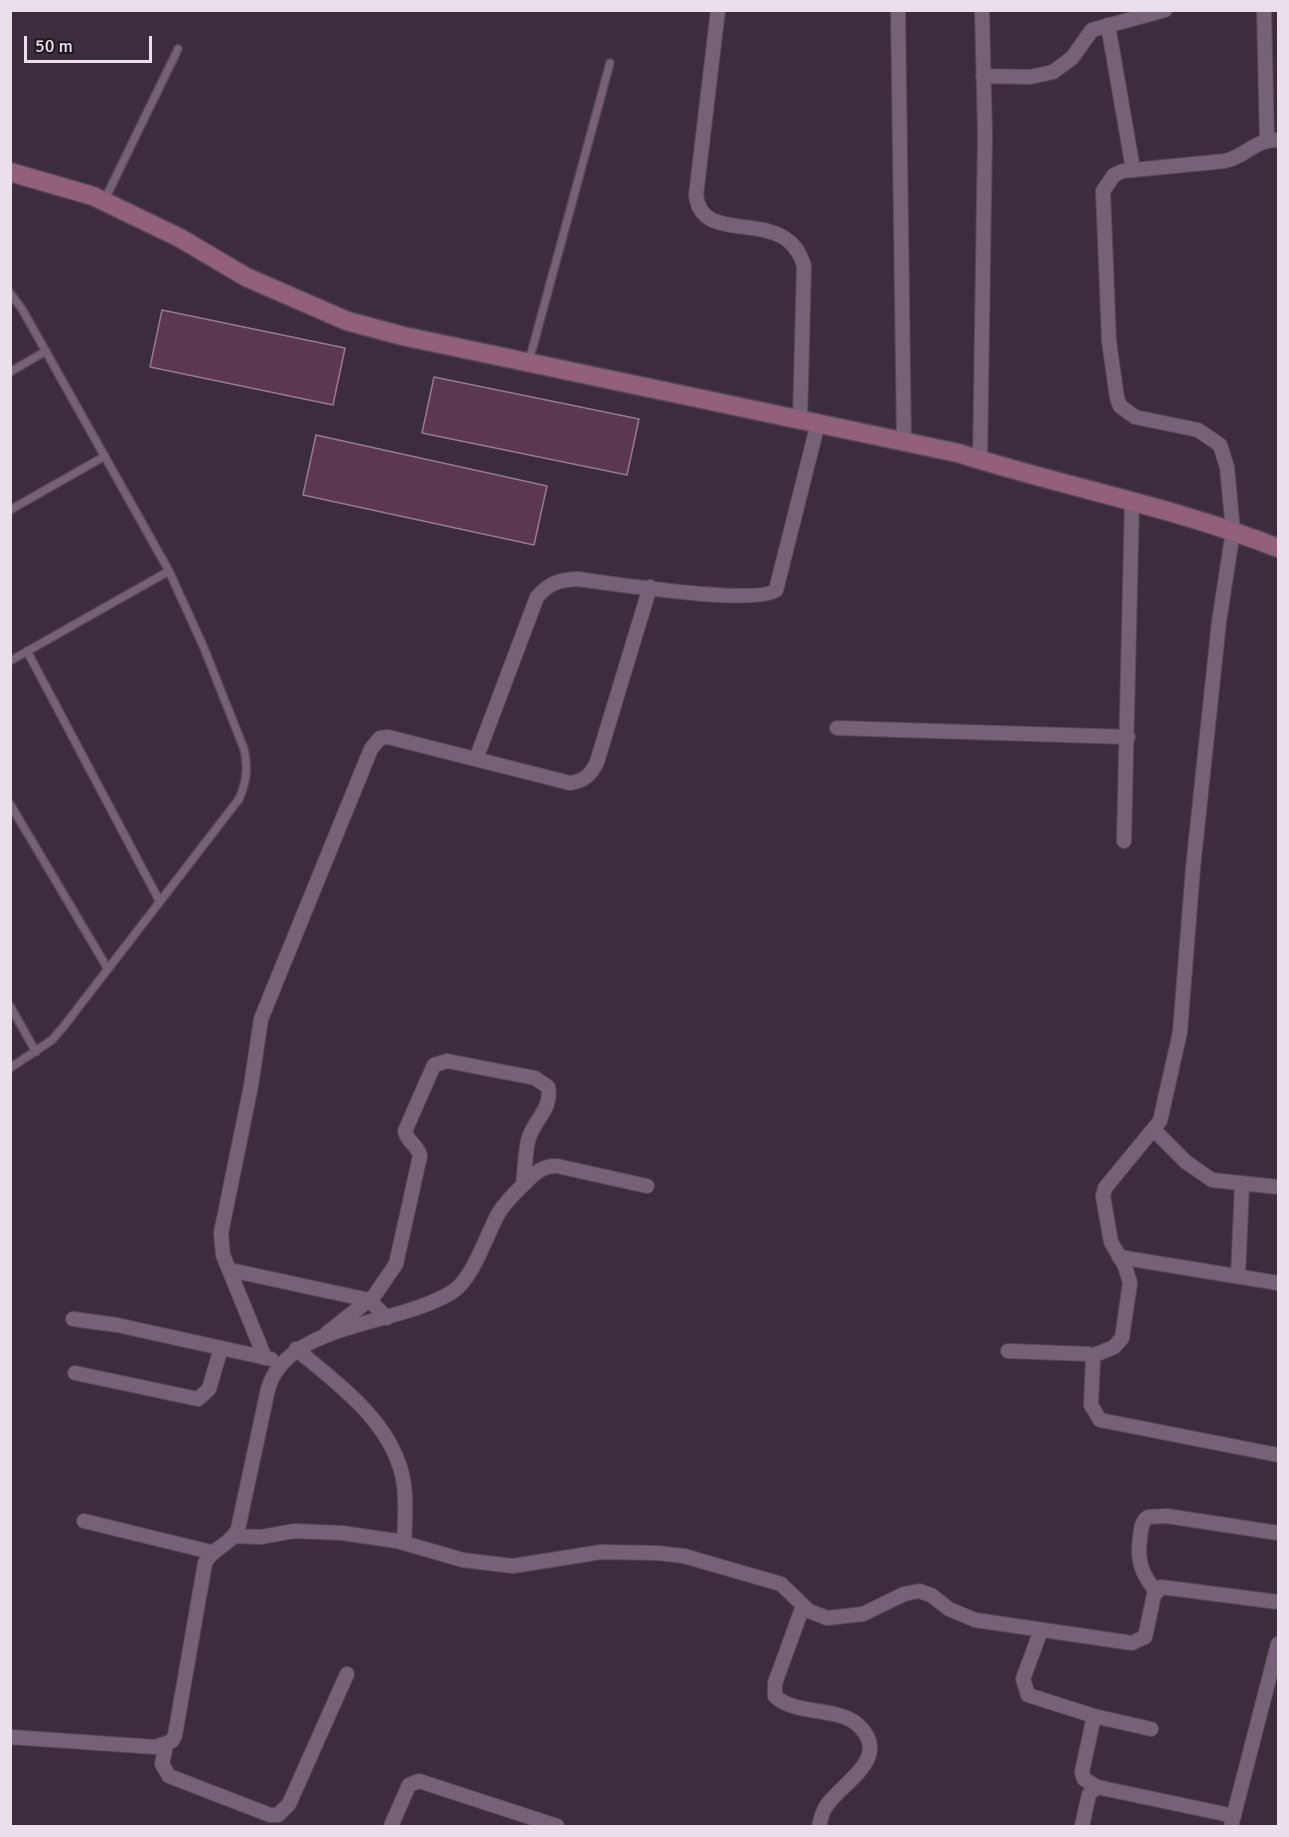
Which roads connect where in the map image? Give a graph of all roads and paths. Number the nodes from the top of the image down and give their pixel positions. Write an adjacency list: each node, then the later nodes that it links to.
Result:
1 (718, 10): 19 (street)
2 (898, 10): 20 (street)
3 (982, 10): 10 (street)
4 (1165, 10): 6 (street)
5 (1264, 10): 9 (street)
6 (1108, 25): 10 (street); 12 (street)
7 (178, 49): 14 (lane)
8 (610, 63): 17 (lane)
9 (1272, 67): 11 (street)
10 (983, 76): 22 (street)
11 (1273, 140): 12 (street)
12 (1133, 170): 25 (street)
13 (10, 172): 14 (street)
14 (104, 201): 17 (street)
15 (10, 293): 16 (lane)
16 (46, 351): 18 (lane); 21 (lane)
17 (529, 361): 19 (street)
18 (10, 372)
19 (809, 421): 20 (street); 28 (street)
20 (904, 441): 22 (street)
21 (105, 456): 24 (lane); 27 (lane)
22 (980, 459): 23 (street)
23 (1132, 502): 25 (street); 32 (street)
24 (10, 510)
25 (1233, 531): 26 (street); 41 (street)
26 (1278, 548)
27 (169, 571): 29 (lane); 36 (lane)
28 (650, 587): 33 (street); 33 (street)
29 (27, 651): 30 (lane); 36 (lane)
30 (10, 660)
31 (837, 728): 32 (street)
32 (1128, 737): 35 (street)
33 (476, 759): 47 (street)
34 (10, 804): 37 (lane)
35 (1124, 841)
36 (160, 902): 37 (lane)
37 (108, 969): 39 (lane)
38 (10, 1006): 39 (lane)
39 (36, 1052): 40 (lane)
40 (10, 1068)
41 (1154, 1130): 42 (street); 46 (street)
42 (1242, 1184): 45 (street); 48 (street)
43 (523, 1185): 44 (street); 50 (street); 51 (street)
44 (647, 1186)
45 (1278, 1187)
46 (1119, 1257): 48 (street); 57 (street)
47 (230, 1270): 50 (street); 58 (street)
48 (1238, 1276): 49 (street)
49 (1278, 1283)
50 (369, 1300): 51 (street); 53 (street)
51 (387, 1318): 53 (street)
52 (73, 1319): 54 (street)
53 (320, 1338): 55 (street)
54 (221, 1348): 58 (street); 60 (street)
55 (297, 1349): 59 (street); 65 (street)
56 (1008, 1351): 57 (street)
57 (1092, 1356): 61 (street)
58 (265, 1358): 59 (street)
59 (281, 1362): 64 (street)
60 (75, 1373)
61 (1278, 1455)
62 (84, 1521): 66 (street)
63 (1278, 1533): 67 (street)
64 (234, 1536): 65 (street); 66 (street)
65 (404, 1543): 69 (street)
66 (211, 1552): 77 (street)
67 (1155, 1590): 68 (street); 70 (street)
68 (1278, 1602)
69 (803, 1606): 70 (street); 82 (street)
70 (1041, 1630): 74 (street)
71 (1278, 1644): 73 (street)
72 (347, 1674): 77 (street)
73 (1274, 1681): 79 (street)
74 (1094, 1716): 75 (street); 78 (street)
75 (1151, 1729)
76 (10, 1737): 77 (street)
77 (166, 1745)
78 (1097, 1787): 79 (street); 83 (street)
79 (1232, 1821)
80 (391, 1827): 81 (street)
81 (557, 1827)
82 (819, 1827)
83 (1082, 1827)

